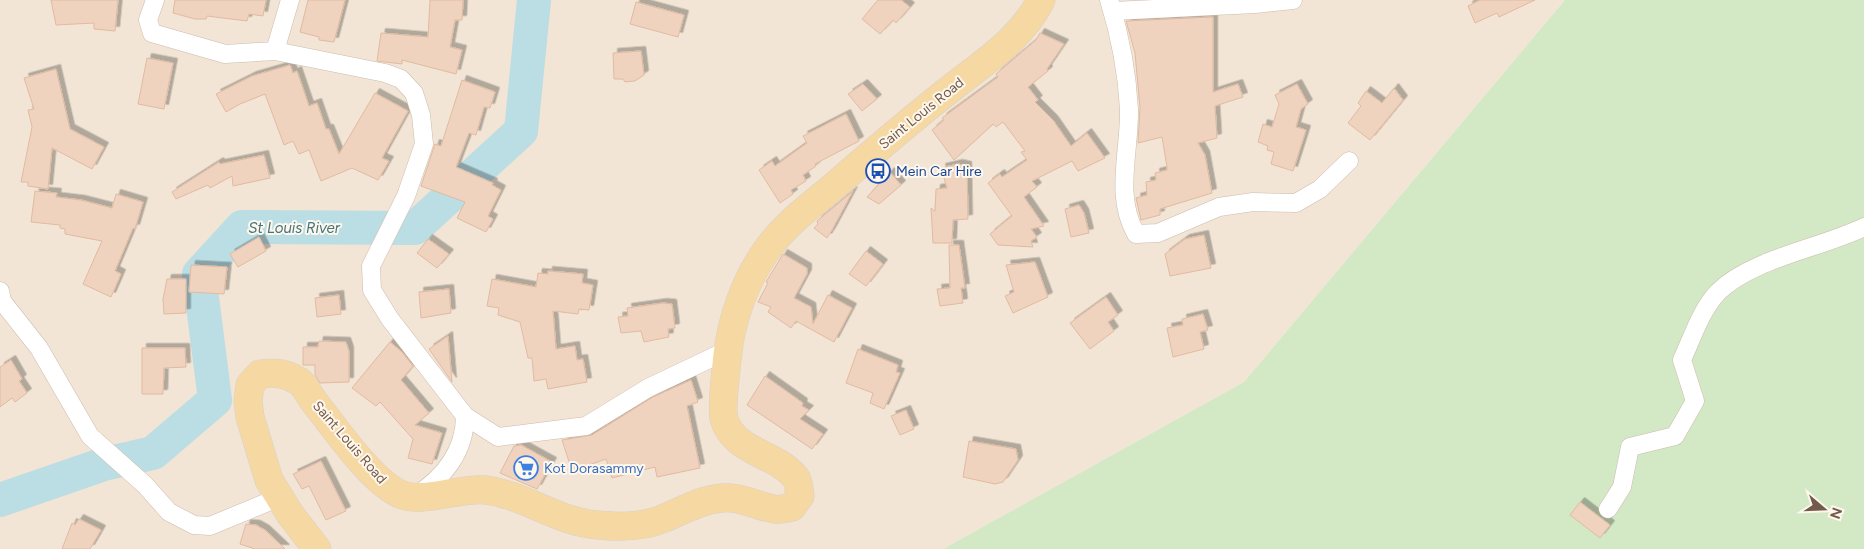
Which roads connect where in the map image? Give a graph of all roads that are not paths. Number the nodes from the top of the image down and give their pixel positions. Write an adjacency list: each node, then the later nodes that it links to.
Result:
1 (155, 0): 6 (street)
2 (290, 0): 6 (street)
3 (1041, 0): 10 (main road, Saint Louis Road)
4 (1293, 0): 5 (street)
5 (1111, 6): 7 (street)
6 (275, 51): 11 (street)
7 (1349, 161)
8 (1864, 227): 14 (street)
9 (0, 291): 13 (street)
10 (728, 350): 11 (street); 12 (main road, Saint Louis Road)
11 (465, 416): 12 (street)
12 (415, 496): 13 (main road, Saint Louis Road)
13 (280, 497): 15 (main road, Saint Louis Road)
14 (1608, 509)
15 (317, 549)

